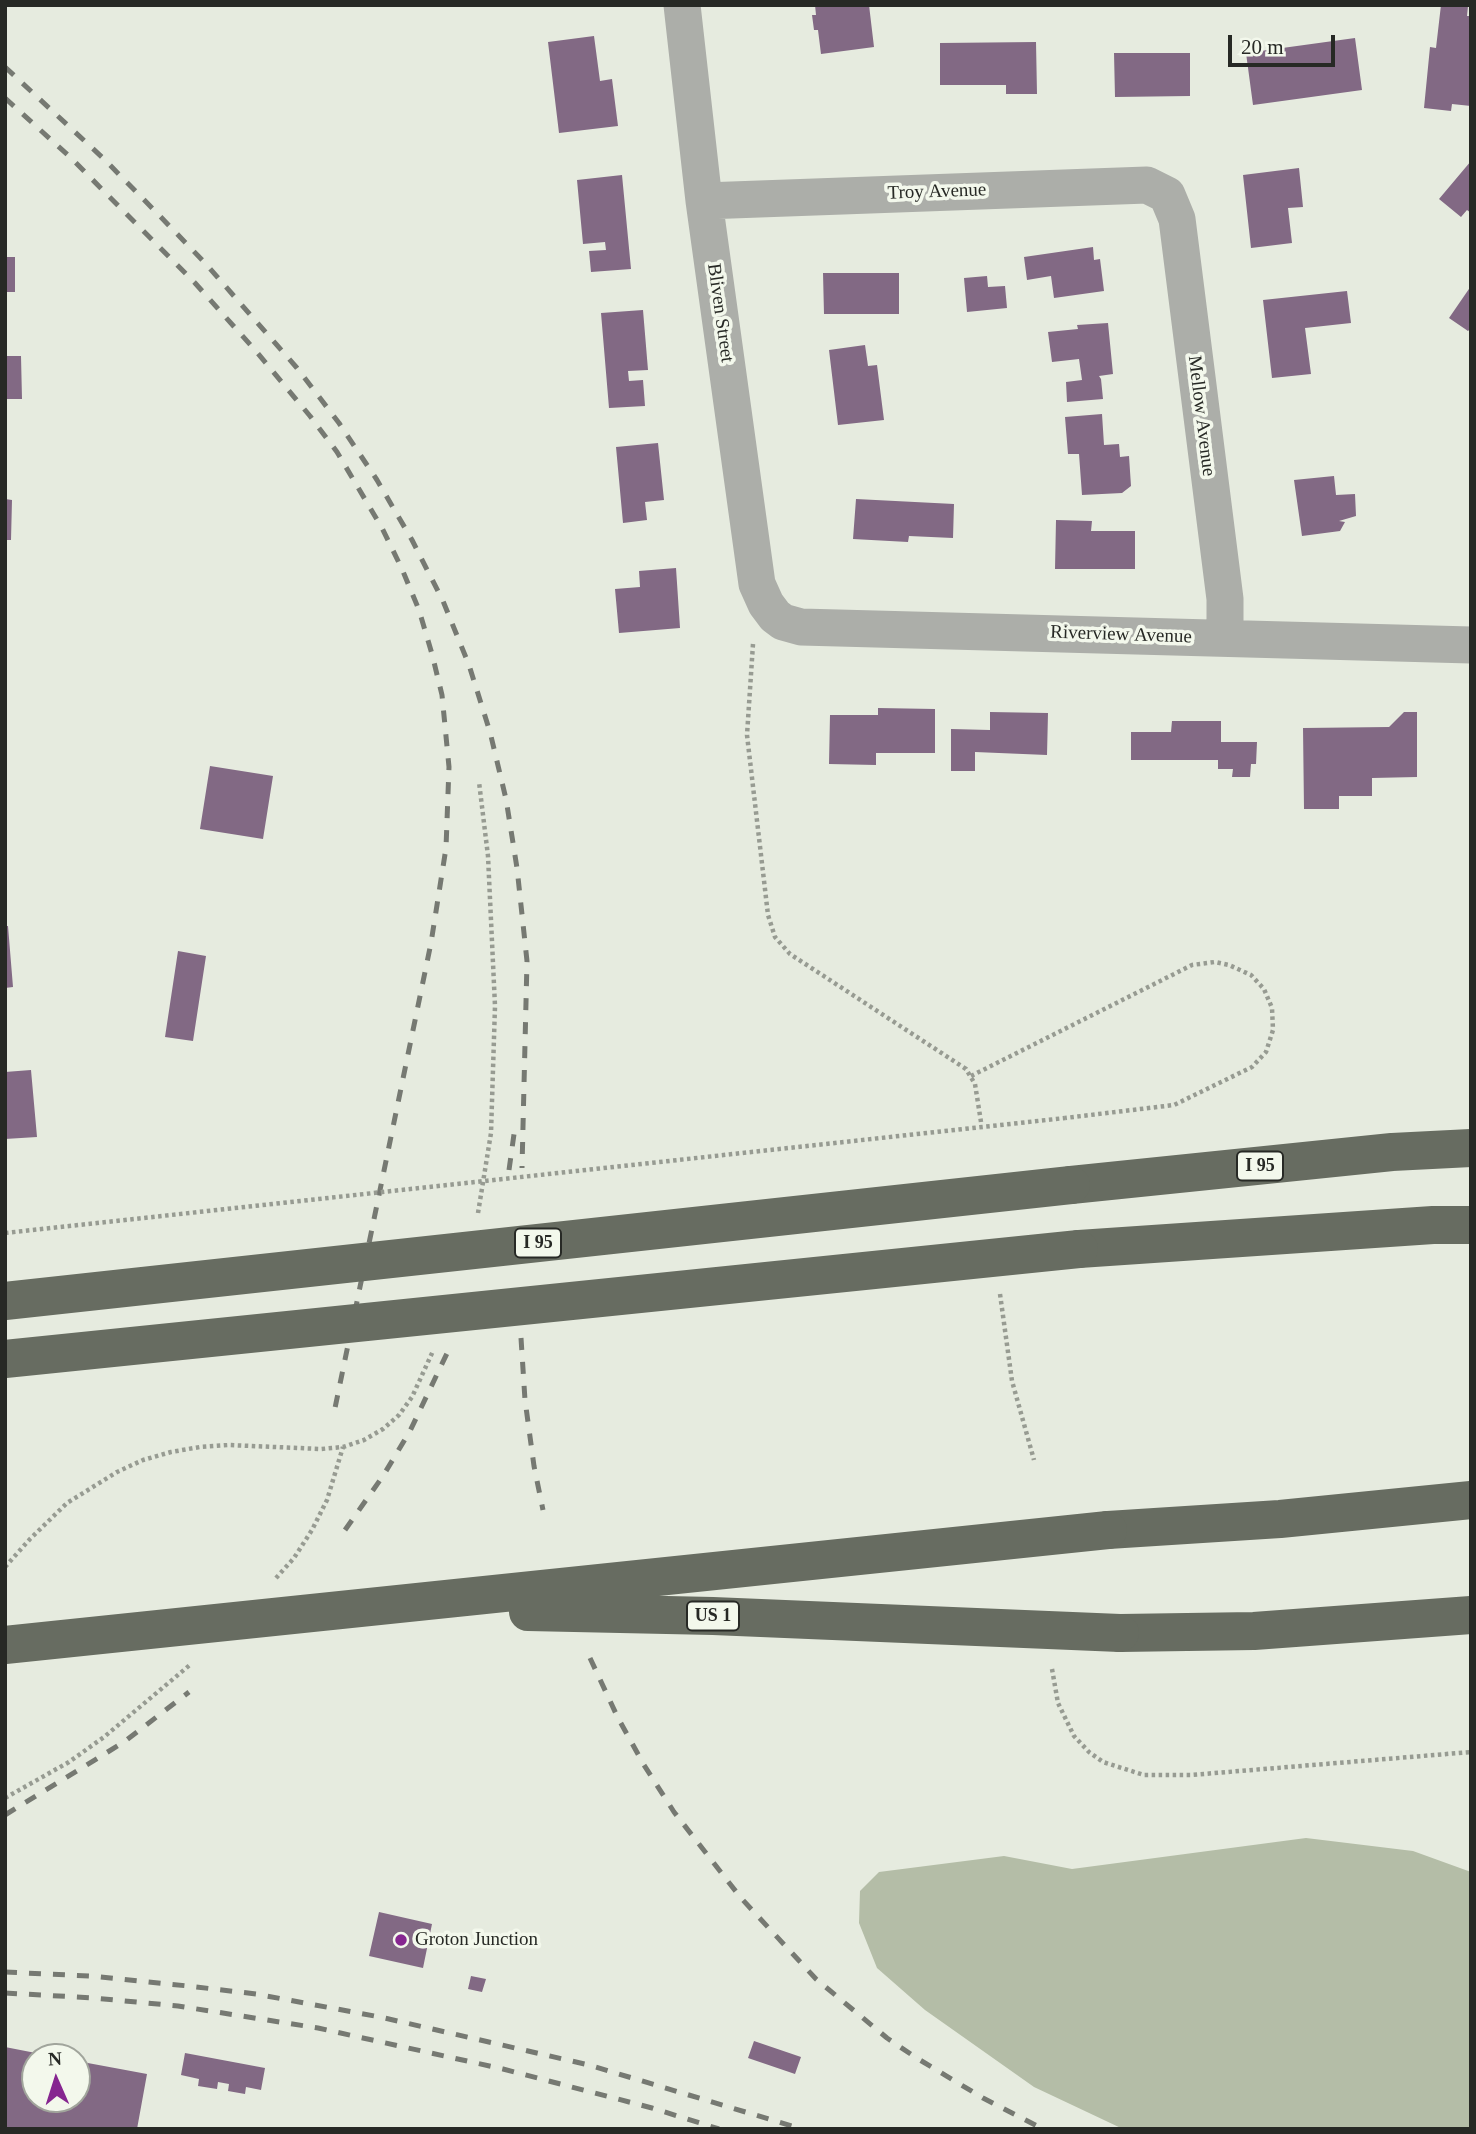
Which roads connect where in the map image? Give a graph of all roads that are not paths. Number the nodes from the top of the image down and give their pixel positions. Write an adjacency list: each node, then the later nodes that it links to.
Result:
1 (682, 5): 3 (street, Bliven Street)
2 (1167, 195): 3 (street, Troy Avenue); 5 (street, Mellow Avenue)
3 (704, 201): 4 (street, Bliven Street)
4 (770, 610): 5 (street, Riverview Avenue)
5 (1225, 638): 6 (street, Riverview Avenue)
6 (1471, 645)
7 (1464, 1146): 9 (highway, I 95, bridge)
8 (1471, 1225): 10 (highway, bridge)
9 (5, 1301)
10 (5, 1359)
11 (1471, 1500): 12 (highway, bridge)
12 (305, 1612): 13 (highway, US 1, bridge); 14 (highway, bridge)
13 (1471, 1612)
14 (5, 1645)

